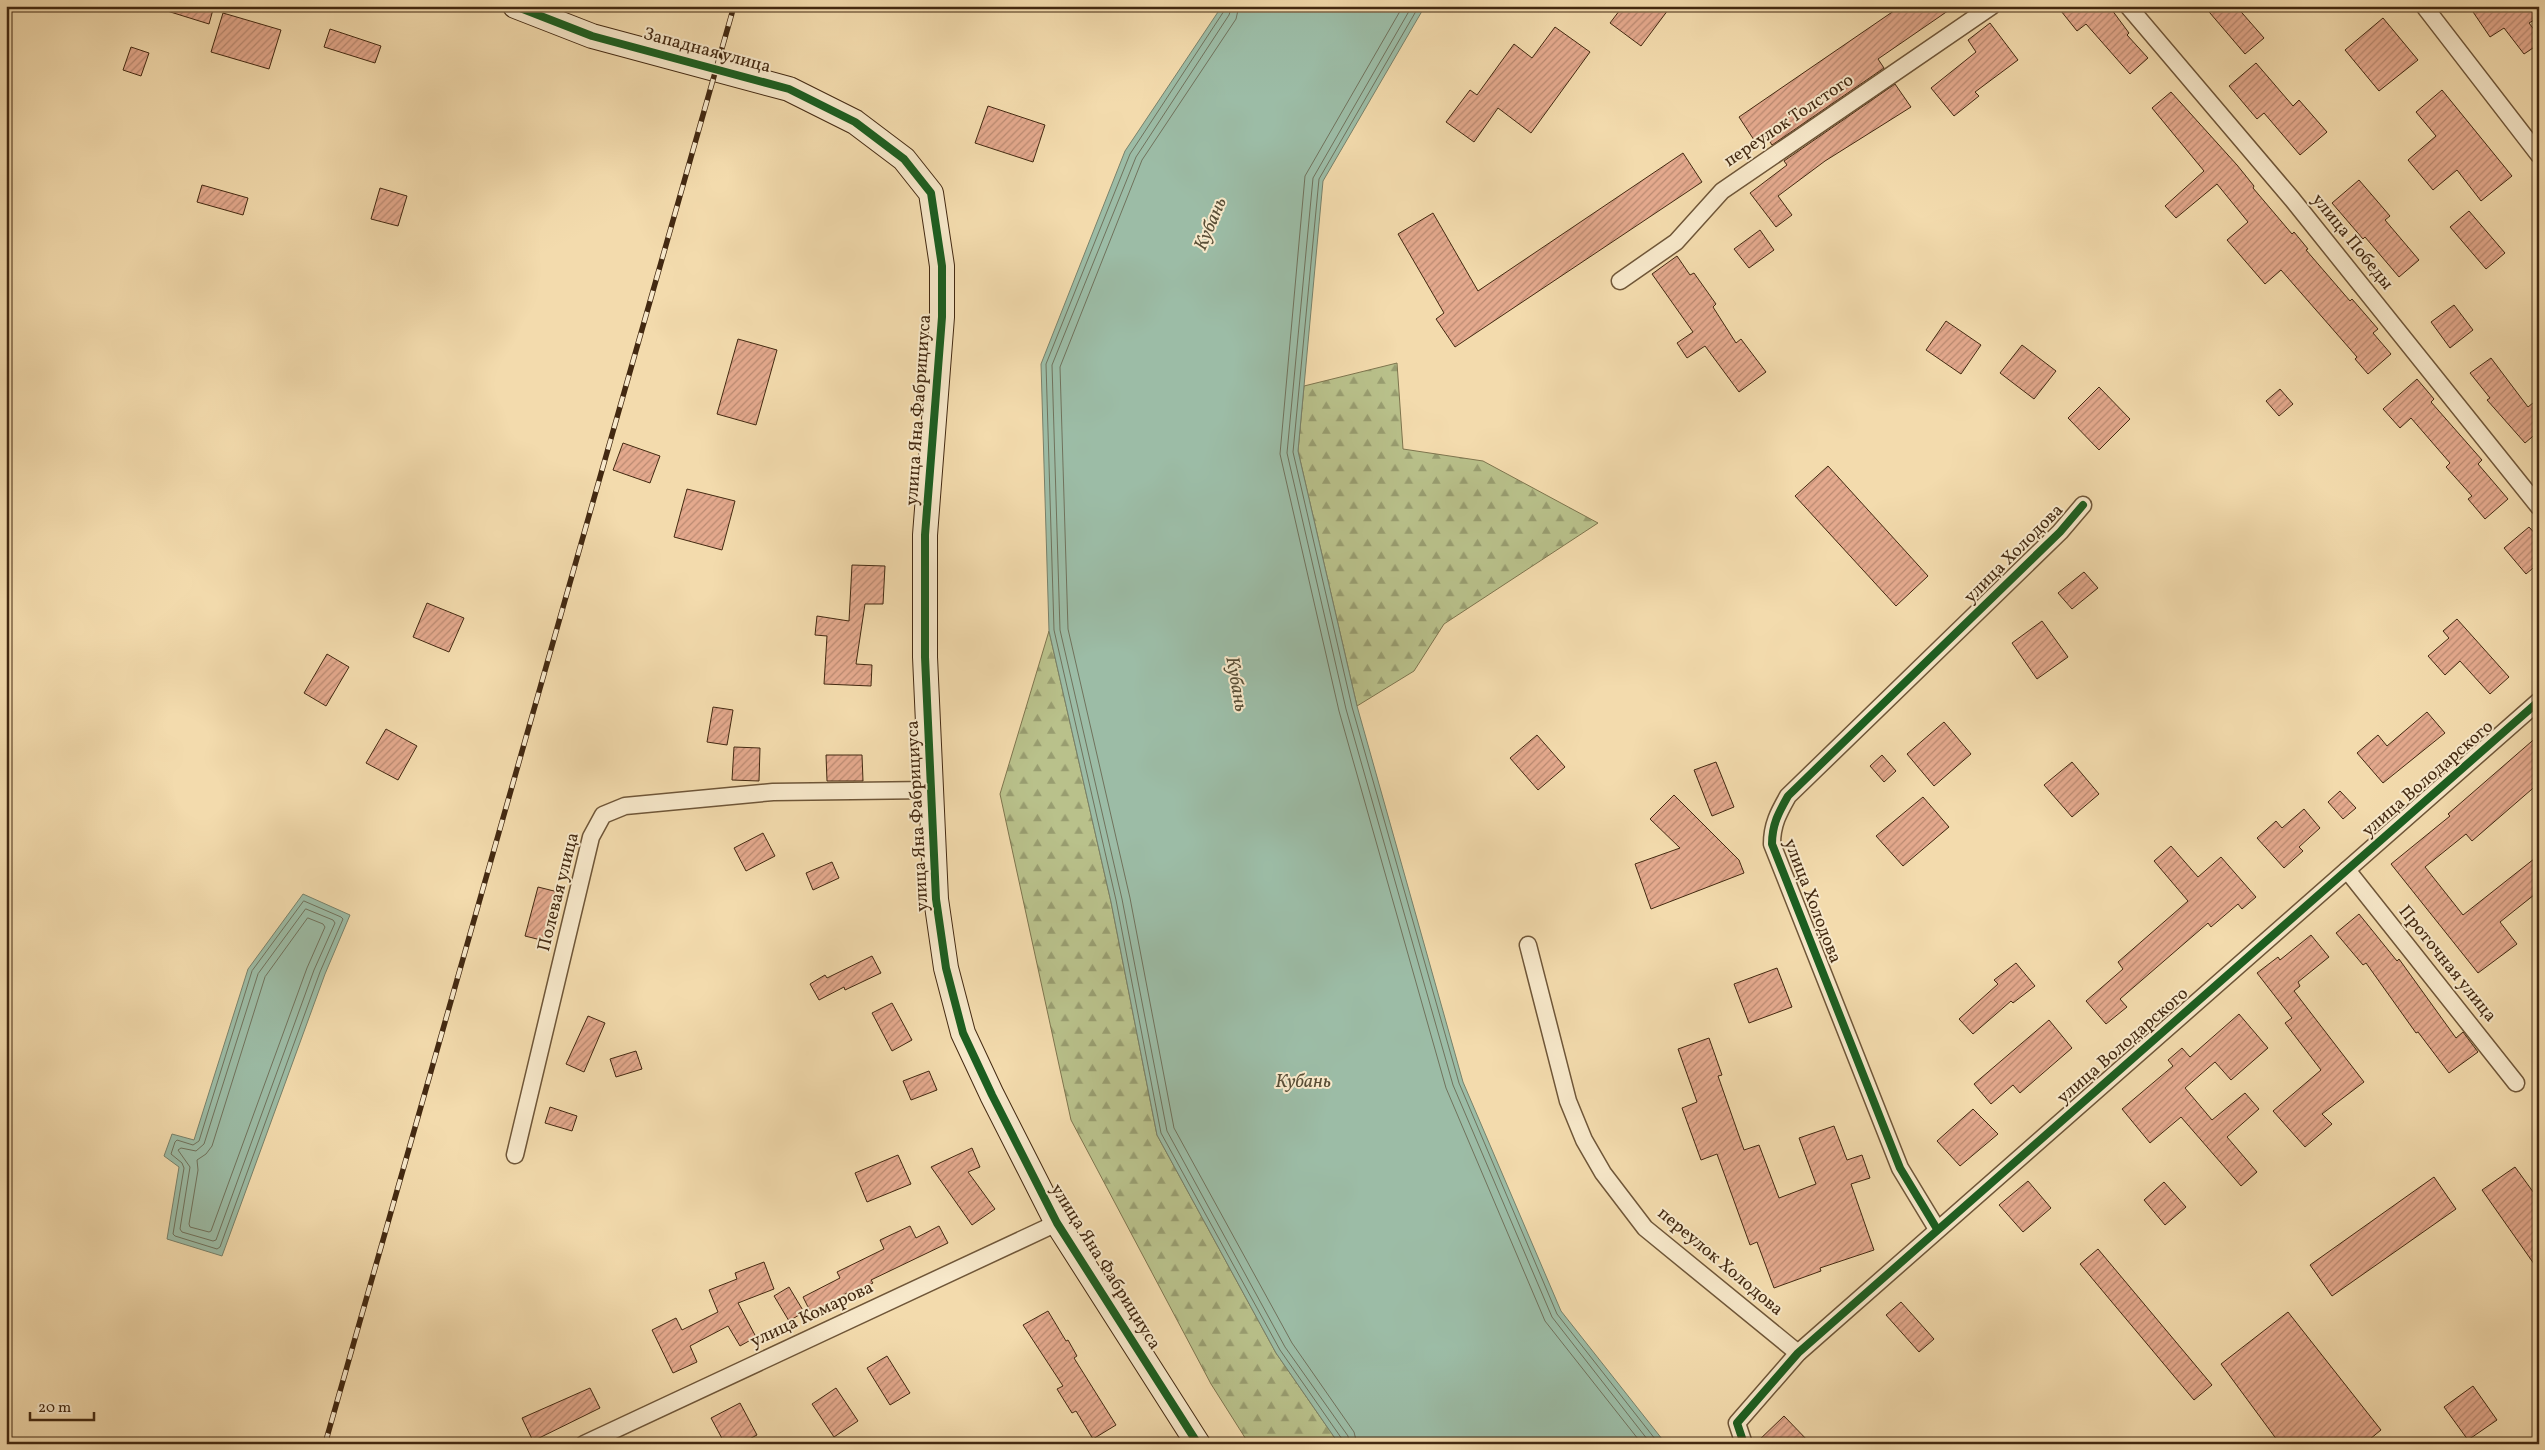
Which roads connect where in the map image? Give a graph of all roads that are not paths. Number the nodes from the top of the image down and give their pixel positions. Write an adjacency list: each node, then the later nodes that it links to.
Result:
1 (515, 6): 5 (street, Западная улица)
2 (1992, 6): 7 (street, переулок Толстого)
3 (2128, 6): 9 (street, улица Победы)
4 (2429, 8): 6 (street)
5 (882, 143): 11 (street, улица Яна Фабрициуса)
6 (2539, 155)
7 (1620, 281)
8 (2083, 505): 17 (street, улица Холодова)
9 (2539, 507)
10 (2539, 701): 12 (street, улица Володарского)
11 (930, 790): 15 (street, Полевая улица); 16 (street, улица Яна Фабрициуса)
12 (2347, 870): 14 (street, Проточная улица); 17 (street, улица Володарского)
13 (1528, 945): 18 (street, переулок Холодова)
14 (2516, 1083)
15 (515, 1155)
16 (1057, 1223): 19 (street, улица Комарова); 20 (street, улица Яна Фабрициуса)
17 (1937, 1230): 18 (street, улица Володарского)
18 (1798, 1353): 21 (street, улица Володарского)
19 (584, 1444)
20 (1198, 1444)
21 (1744, 1444)

